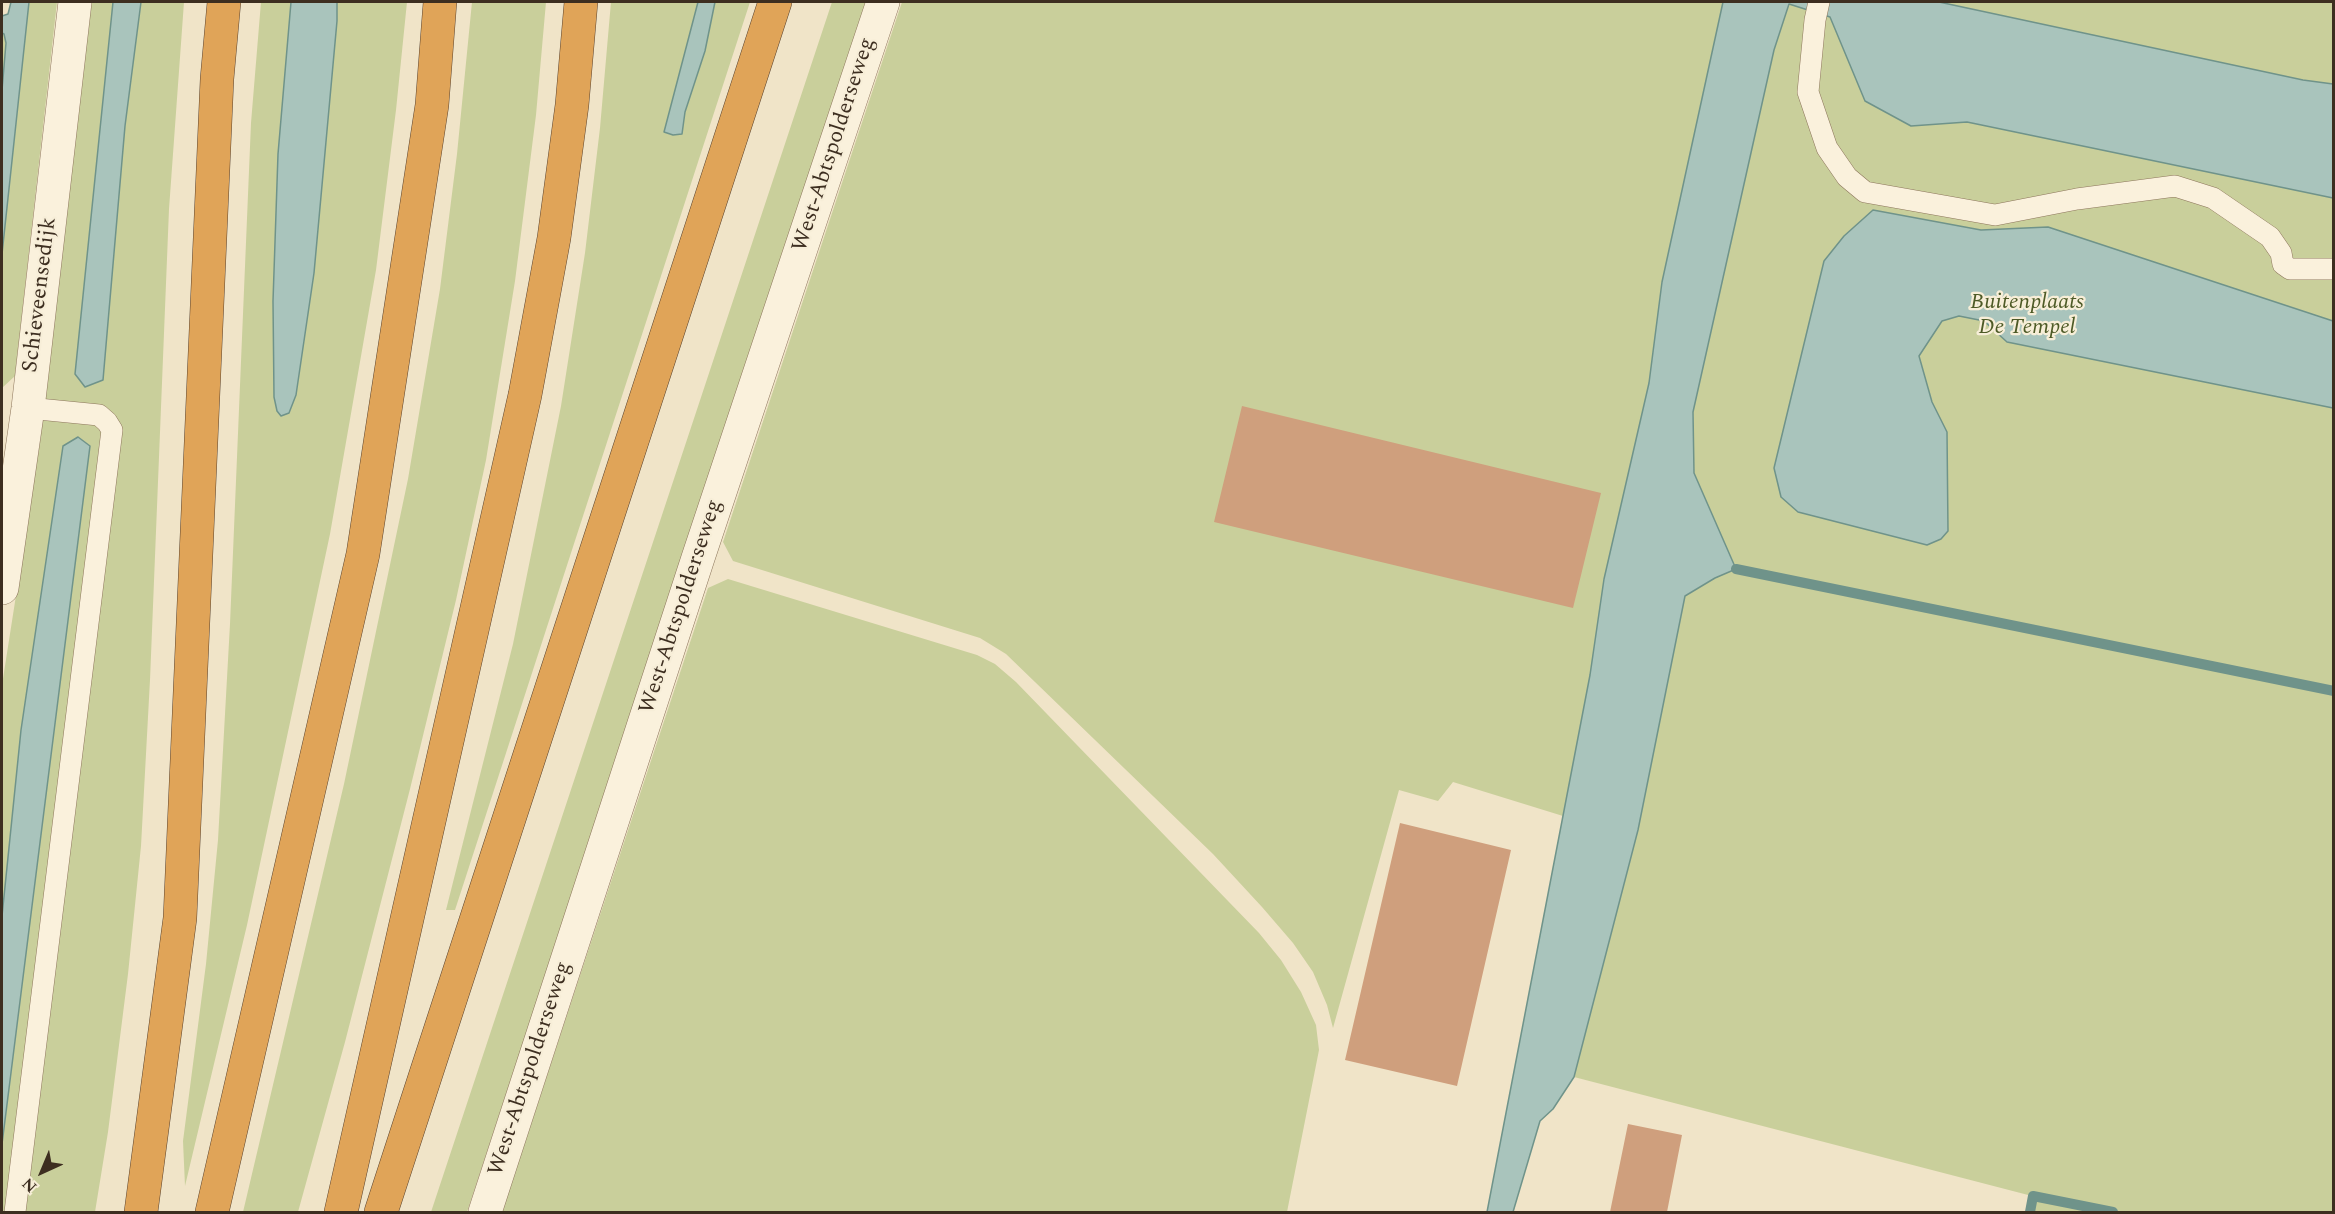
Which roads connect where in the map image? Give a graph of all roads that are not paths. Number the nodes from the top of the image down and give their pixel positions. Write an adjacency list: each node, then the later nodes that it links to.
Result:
1 (75, 2): 9 (street, Schieveensedijk)
2 (224, 2): 12 (highway)
3 (440, 2): 13 (highway)
4 (581, 2): 14 (highway)
5 (775, 2): 15 (highway)
6 (883, 2): 16 (street, West-Abtspolderseweg)
7 (1817, 11): 8 (lane)
8 (2334, 269)
9 (28, 408): 10 (street, Schieveensedijk); 11 (lane)
10 (2, 588)
11 (15, 1212)
12 (141, 1212)
13 (212, 1212)
14 (341, 1212)
15 (381, 1212)
16 (484, 1212)

